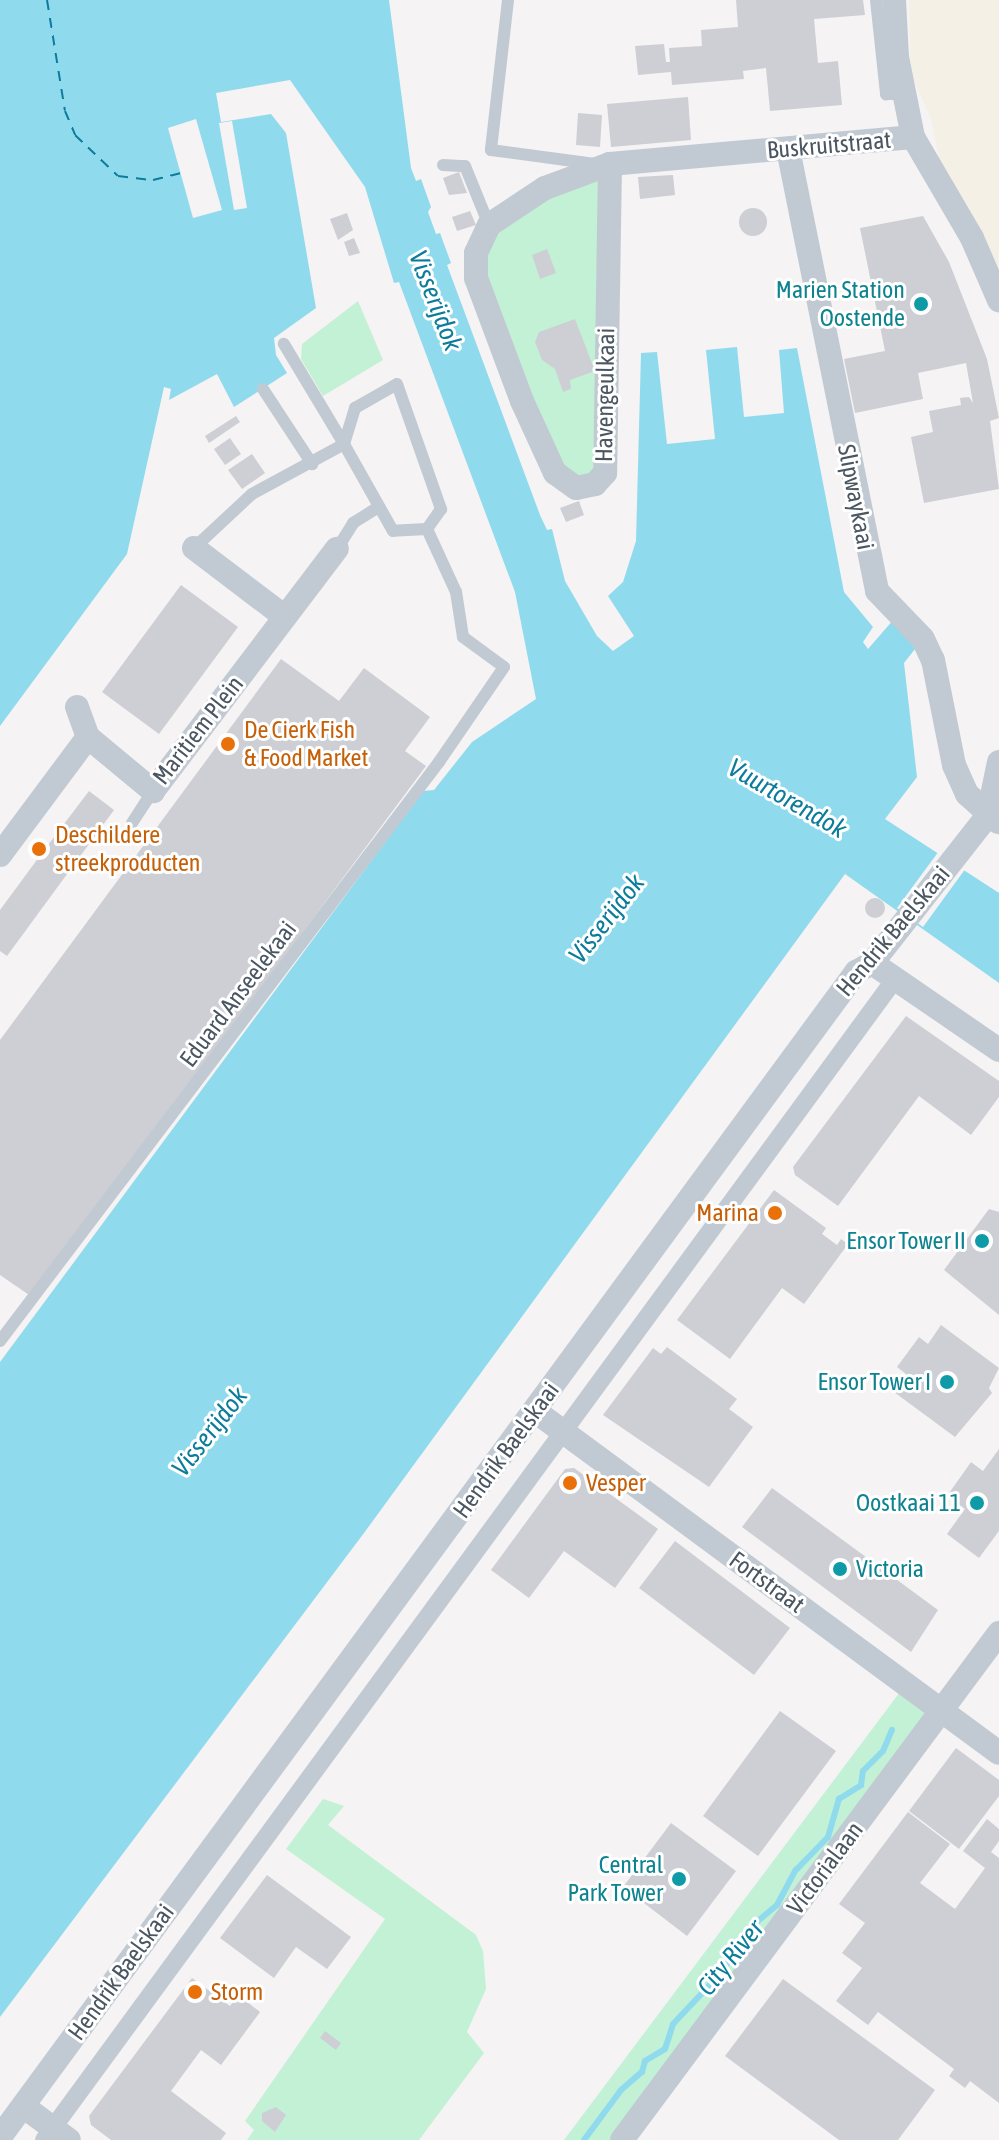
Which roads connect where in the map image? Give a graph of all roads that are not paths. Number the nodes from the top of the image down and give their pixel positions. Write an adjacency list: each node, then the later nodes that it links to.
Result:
1 (508, 0): 7 (lane)
2 (876, 0): 4 (lane)
3 (894, 0): 4 (street)
4 (903, 94): 5 (street)
5 (913, 137): 6 (street, Buskruitstraat); 10 (street, Buskruitstraat)
6 (788, 149): 7 (street, Buskruitstraat); 24 (street, Slipwaykaai)
7 (610, 164): 9 (street); 9 (street, Havengeulkaai)
8 (443, 165): 9 (lane)
9 (489, 225)
10 (999, 300)
11 (284, 344): 13 (lane)
12 (263, 389): 14 (lane)
13 (344, 444): 14 (lane); 15 (lane); 16 (lane)
14 (312, 464): 17 (lane)
15 (377, 508): 16 (lane); 18 (lane)
16 (427, 529): 30 (lane, Eduard Anseelekaai)
17 (194, 548): 19 (street)
18 (337, 549): 19 (street, Maritiem Plein)
19 (285, 617): 23 (street, Maritiem Plein)
20 (77, 707): 21 (street)
21 (88, 737): 23 (street, Maritiem Plein); 26 (street)
22 (999, 762): 24 (street, Hendrik Baelskaai)
23 (153, 791): 25 (lane)
24 (994, 819): 27 (street, Hendrik Baelskaai)
25 (132, 823)
26 (0, 855)
27 (872, 963): 28 (street); 31 (street, Hendrik Baelskaai)
28 (895, 979): 29 (street); 32 (street, Hendrik Baelskaai)
29 (999, 1050)
30 (0, 1341)
31 (535, 1411): 32 (street, Fortstraat); 36 (street, Hendrik Baelskaai)
32 (563, 1432): 34 (street, Fortstraat); 37 (street, Hendrik Baelskaai)
33 (999, 1633): 34 (street, Victorialaan)
34 (942, 1711): 35 (street, Fortstraat); 39 (street, Victorialaan)
35 (999, 1753)
36 (23, 2106): 37 (street); 38 (street, Hendrik Baelskaai)
37 (55, 2136)
38 (0, 2137)
39 (622, 2140)

